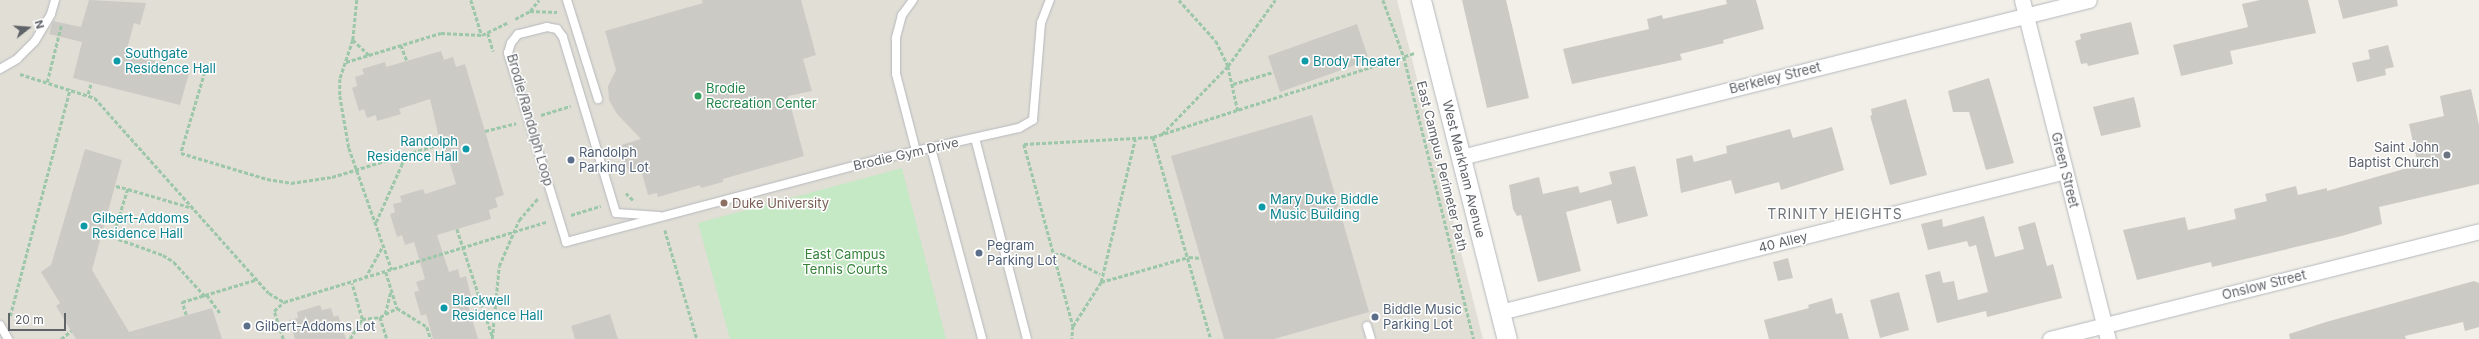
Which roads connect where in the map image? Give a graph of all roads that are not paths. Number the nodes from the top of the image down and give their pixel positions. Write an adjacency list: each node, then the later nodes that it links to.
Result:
1 (55, 0): 9 (lane)
2 (567, 0): 10 (lane)
3 (913, 0): 13 (lane)
4 (1050, 0): 11 (lane, Brodie Gym Drive)
5 (1421, 0): 14 (street, West Markham Avenue)
6 (2022, 0): 8 (street, Green Street)
7 (2089, 0): 8 (street, Berkeley Street)
8 (2026, 16): 14 (street, Berkeley Street); 15 (street, Green Street)
9 (0, 69)
10 (598, 99)
11 (975, 138): 12 (lane, Brodie Gym Drive); 24 (lane)
12 (931, 148): 13 (lane, Brodie Gym Drive); 23 (lane)
13 (916, 151): 16 (lane, Brodie Gym Drive)
14 (1461, 157): 18 (street, West Markham Avenue)
15 (2065, 171): 18 (street, 40 Alley); 21 (street, Green Street)
16 (660, 216): 16 (lane, Brodie/Randolph Loop)
17 (2479, 231): 21 (street, Onslow Street)
18 (1500, 312): 26 (street, West Markham Avenue)
19 (0, 325): 22 (lane)
20 (1367, 326): 25 (lane)
21 (2107, 332): 27 (street, Onslow Street)
22 (8, 339)
23 (982, 339)
24 (1027, 339)
25 (1371, 339)
26 (1507, 339)
27 (2050, 339)

